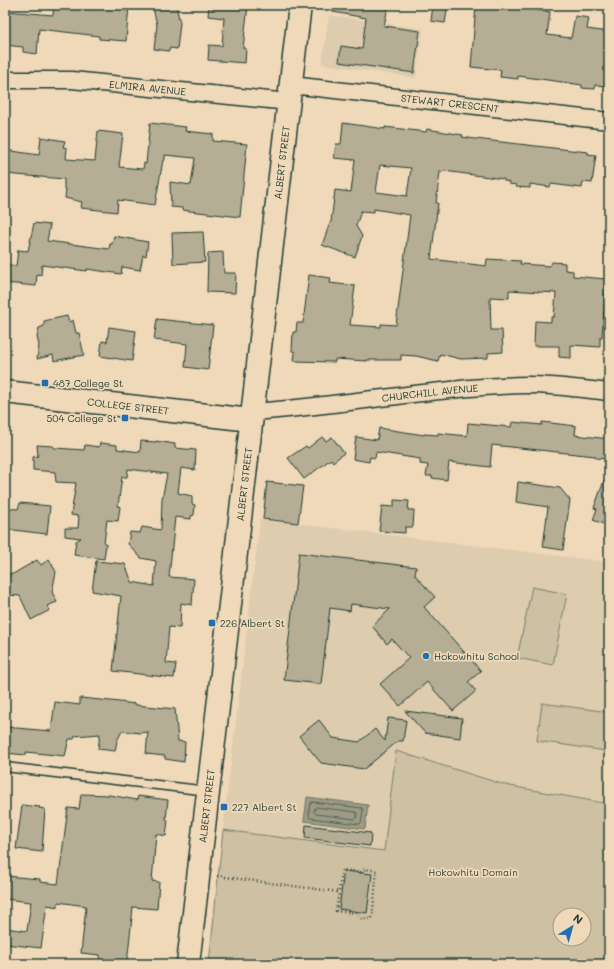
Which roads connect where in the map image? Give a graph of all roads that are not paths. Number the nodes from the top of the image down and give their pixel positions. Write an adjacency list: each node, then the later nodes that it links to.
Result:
1 (300, 5): 3 (main road, ALBERT STREET)
2 (5, 80): 3 (street, ELMIRA AVENUE)
3 (290, 93): 4 (street, STEWART CRESCENT); 7 (main road, ALBERT STREET)
4 (609, 121)
5 (5, 392): 7 (main road, COLLEGE STREET)
6 (609, 392): 7 (street, CHURCHILL AVENUE)
7 (251, 416): 9 (main road, ALBERT STREET)
8 (5, 767): 9 (lane)
9 (209, 791): 10 (main road, ALBERT STREET)
10 (188, 964)

